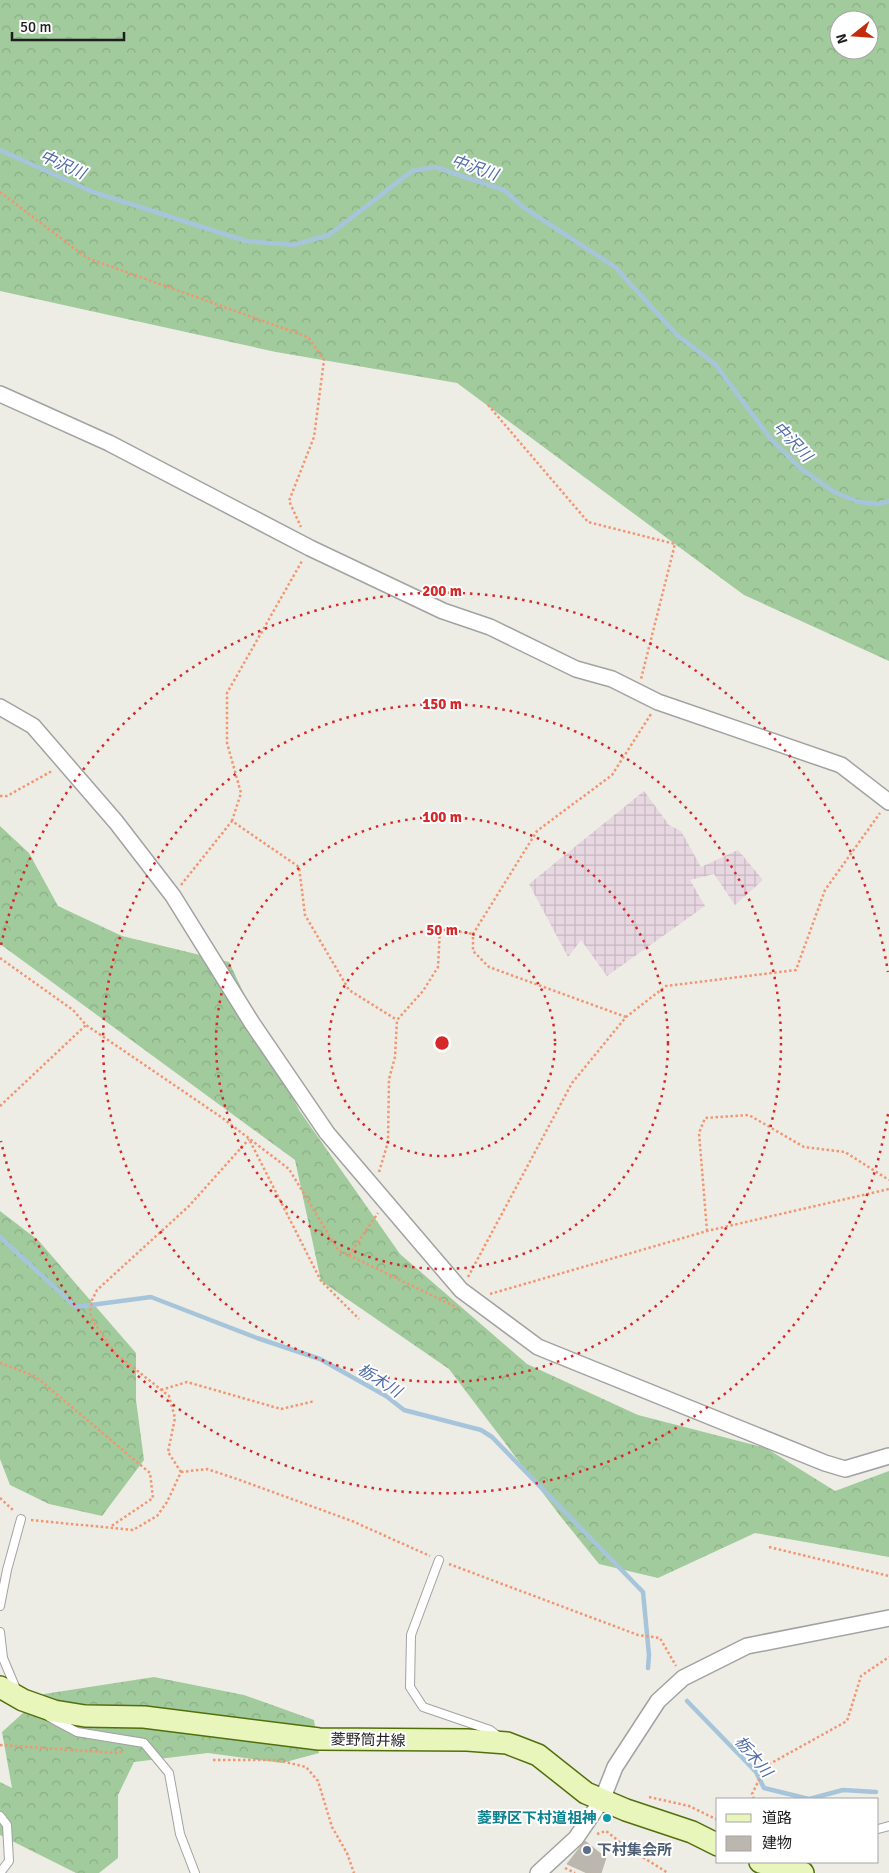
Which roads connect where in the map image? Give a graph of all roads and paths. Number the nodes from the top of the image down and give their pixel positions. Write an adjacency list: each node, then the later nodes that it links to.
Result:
1 (0, 192): 4 (path)
2 (0, 394): 4 (street)
3 (488, 405): 5 (path)
4 (310, 548): 5 (street); 11 (path)
5 (637, 692): 6 (street)
6 (658, 702): 10 (street); 13 (path)
7 (0, 707): 8 (street)
8 (65, 763): 9 (path); 12 (street)
9 (0, 796)
10 (888, 802): 15 (path)
11 (232, 821): 12 (path); 16 (path)
12 (173, 896): 21 (street)
13 (473, 934): 15 (path); 16 (path)
14 (0, 958): 17 (path)
15 (626, 1017): 26 (path)
16 (397, 1020): 21 (path)
17 (86, 1024): 18 (path); 19 (path)
18 (0, 1106)
19 (249, 1139): 25 (path); 27 (path); 29 (path)
20 (889, 1180): 24 (path)
21 (374, 1187): 23 (street)
22 (889, 1189): 24 (path)
23 (386, 1201): 25 (path); 26 (street)
24 (707, 1231): 26 (path)
25 (349, 1255): 26 (path)
26 (465, 1300): 31 (street)
27 (359, 1319)
28 (0, 1363): 35 (path)
29 (161, 1390): 30 (path); 32 (path)
30 (315, 1401)
31 (889, 1456)
32 (181, 1472): 35 (path); 37 (path)
33 (0, 1498): 34 (path)
34 (21, 1519): 35 (path); 39 (lane)
35 (110, 1527)
36 (769, 1547): 38 (path)
37 (440, 1560): 43 (path); 47 (lane)
38 (889, 1576)
39 (0, 1606)
40 (889, 1618): 43 (street)
41 (0, 1632): 45 (lane)
42 (889, 1657): 50 (path)
43 (683, 1678): 51 (street)
44 (0, 1687): 45 (main road, 菱野筒井線)
45 (23, 1700): 46 (lane); 47 (main road, 菱野筒井線)
46 (144, 1744): 48 (path); 57 (lane)
47 (508, 1744): 51 (main road, 菱野筒井線)
48 (0, 1745)
49 (213, 1760): 58 (path)
50 (754, 1798)
51 (602, 1800): 54 (main road, 菱野筒井線); 59 (street)
52 (0, 1816): 56 (lane)
53 (591, 1836): 60 (path)
54 (716, 1844)
55 (764, 1863): 61 (main road)
56 (0, 1873)
57 (195, 1873)
58 (354, 1873)
59 (538, 1873)
60 (668, 1873)
61 (803, 1873)

